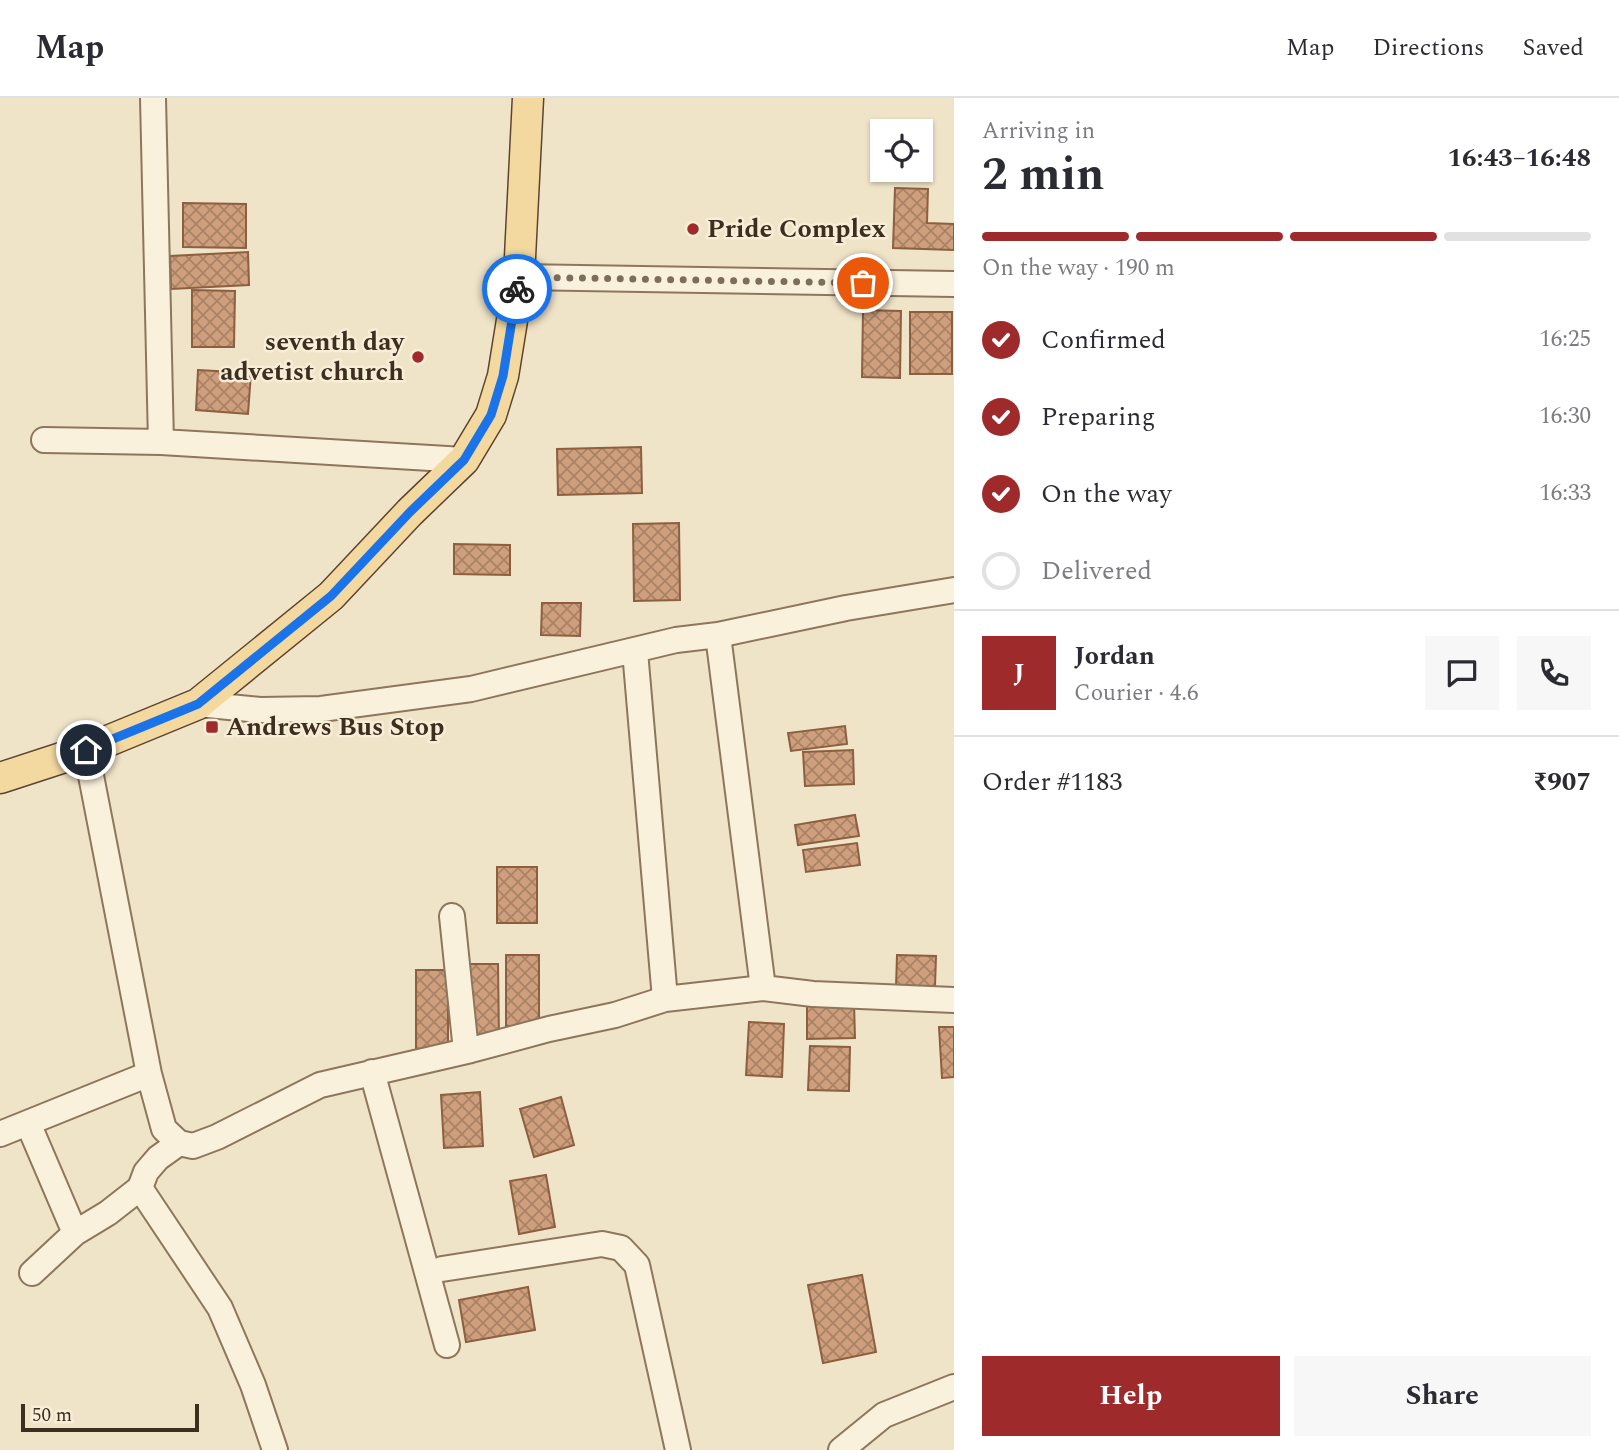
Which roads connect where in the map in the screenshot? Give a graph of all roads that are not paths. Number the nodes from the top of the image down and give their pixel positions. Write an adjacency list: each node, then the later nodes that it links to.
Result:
1 (153, 98): 6 (street)
2 (528, 98): 3 (main road)
3 (519, 277): 4 (street); 7 (main road)
4 (954, 284)
5 (44, 440): 6 (street)
6 (161, 442): 7 (street)
7 (464, 460): 11 (main road)
8 (954, 590): 9 (street)
9 (718, 635): 10 (street); 15 (street)
10 (635, 651): 11 (street); 16 (street)
11 (198, 704): 12 (main road)
12 (86, 750): 13 (main road); 20 (street)
13 (0, 778)
14 (453, 916): 18 (street)
15 (763, 988): 16 (street); 17 (street)
16 (665, 999): 18 (street)
17 (954, 1000)
18 (466, 1051): 19 (street)
19 (372, 1072): 23 (street); 28 (street)
20 (149, 1074): 21 (street); 23 (street)
21 (29, 1123): 22 (street); 25 (street)
22 (0, 1134)
23 (179, 1143): 24 (street)
24 (139, 1188): 25 (street); 30 (street)
25 (75, 1233): 27 (street)
26 (442, 1269): 31 (street)
27 (32, 1273)
28 (447, 1345)
29 (954, 1387): 32 (street)
30 (275, 1450)
31 (678, 1450)
32 (841, 1450)

